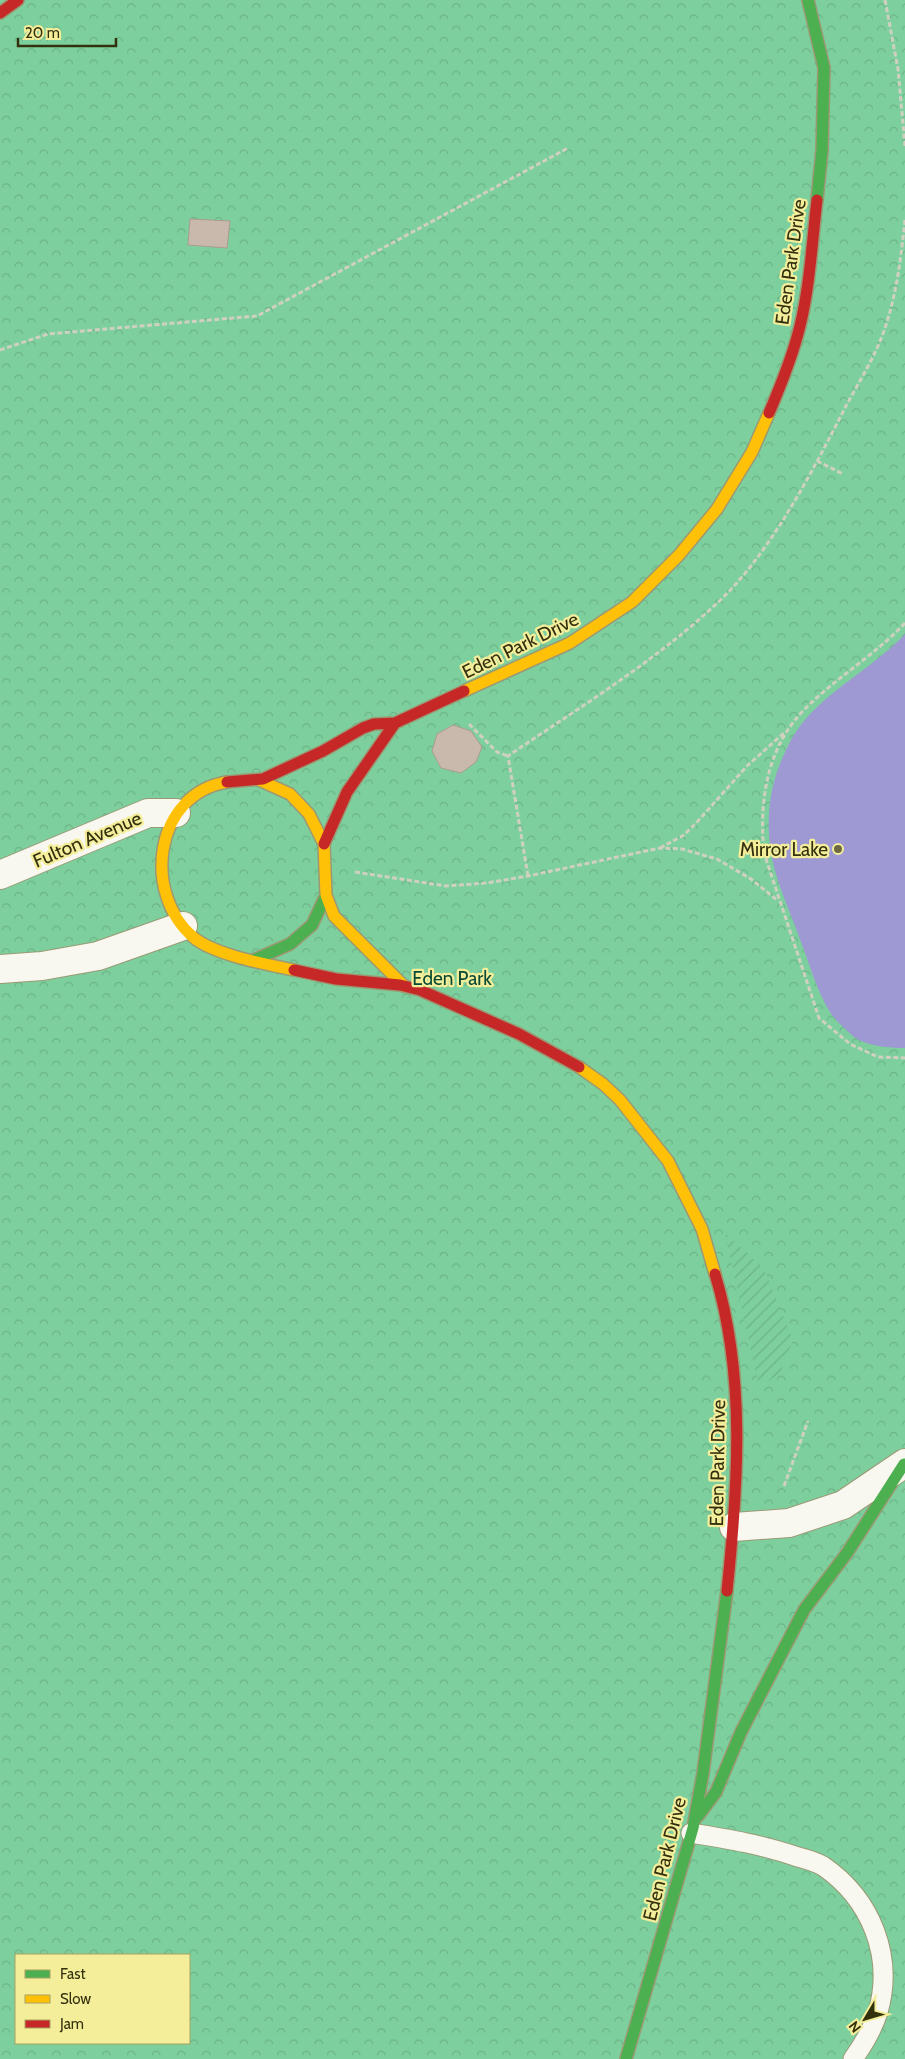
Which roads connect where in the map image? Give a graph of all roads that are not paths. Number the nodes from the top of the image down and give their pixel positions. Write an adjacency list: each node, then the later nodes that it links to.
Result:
1 (18, 0): 3 (street)
2 (808, 0): 4 (street, Eden Park Drive)
3 (0, 13)
4 (395, 723): 5 (street, Eden Park Drive); 7 (street, Eden Park Drive)
5 (260, 780): 6 (street, Eden Park Drive); 7 (street, Eden Park Drive)
6 (176, 813): 8 (street, Fulton Avenue); 10 (street, Eden Park Drive)
7 (324, 844): 9 (street, Eden Park Drive)
8 (0, 875)
9 (326, 896): 11 (street, Eden Park Drive); 13 (street, Eden Park Drive)
10 (182, 926): 11 (street, Eden Park Drive); 12 (street)
11 (254, 960): 13 (street, Eden Park Drive)
12 (0, 969)
13 (404, 986): 15 (street, Eden Park Drive)
14 (905, 1464): 15 (street); 16 (street)
15 (734, 1527): 16 (street, Eden Park Drive)
16 (693, 1827): 17 (street, Eden Park Drive); 18 (lane)
17 (626, 2059)
18 (853, 2059)

